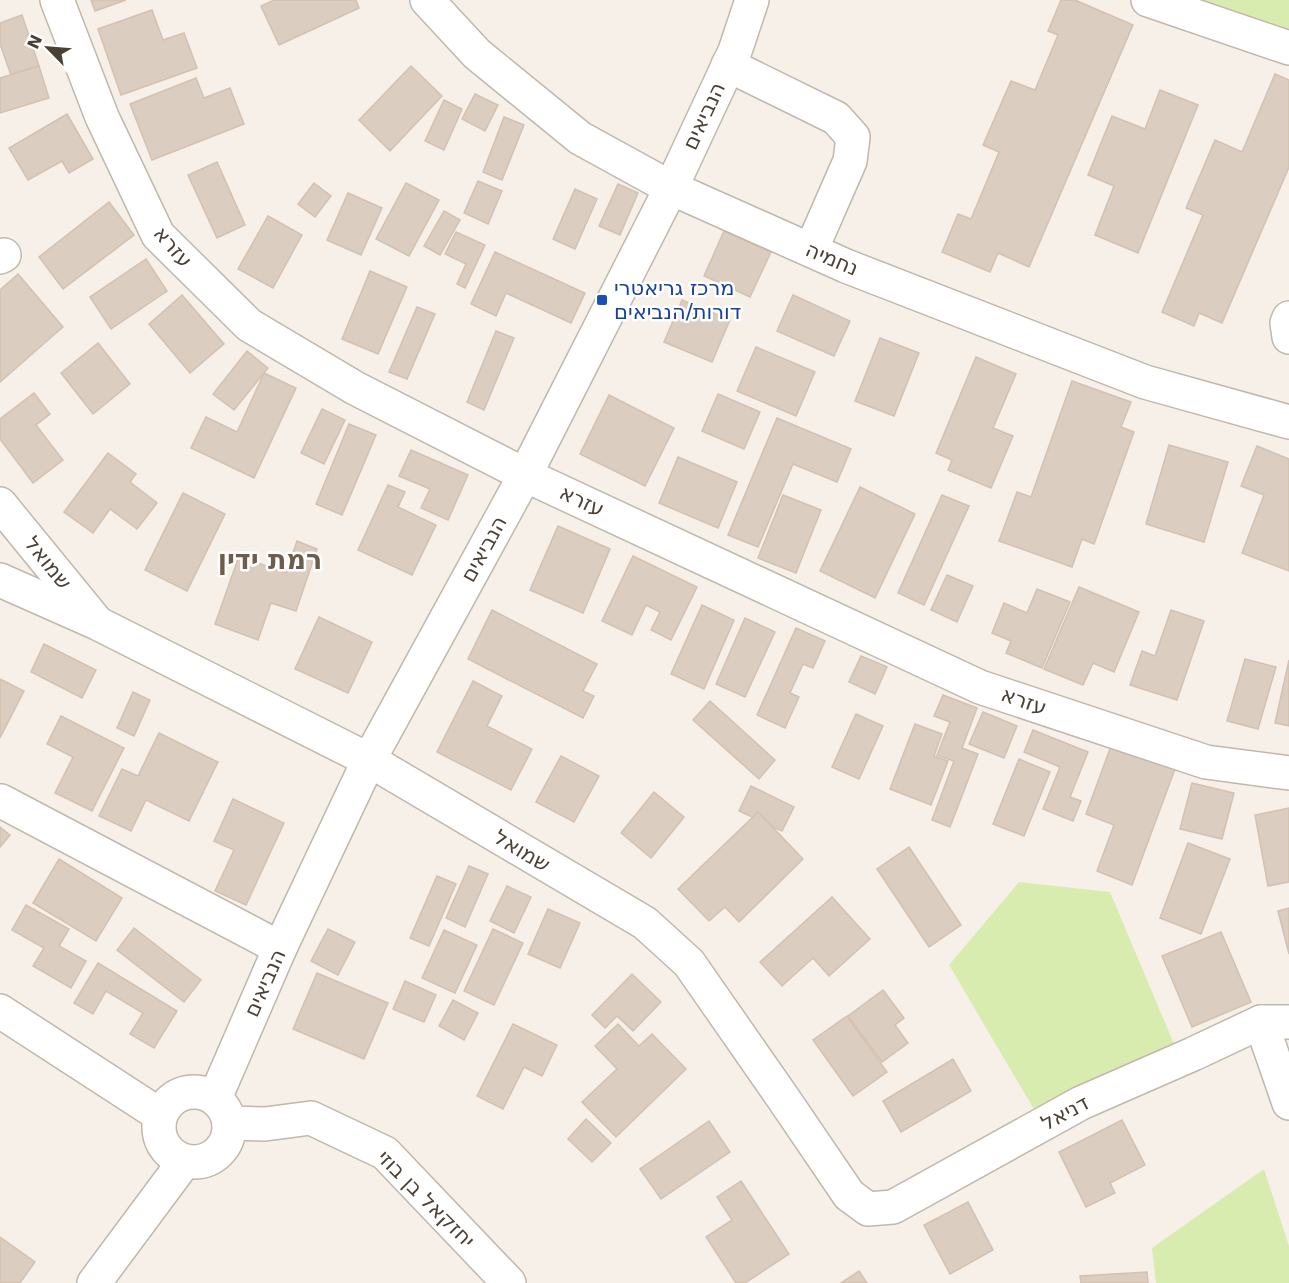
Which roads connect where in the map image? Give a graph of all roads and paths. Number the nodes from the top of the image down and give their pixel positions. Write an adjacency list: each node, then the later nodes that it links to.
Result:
1 (57, 0): 12 (street, עזרא)
2 (427, 0): 7 (street, נחמיה)
3 (752, 0): 6 (street, הנביאים)
4 (1148, 0): 5 (street)
5 (1289, 48)
6 (728, 65): 7 (street, הנביאים); 8 (street)
7 (671, 188): 8 (street, נחמיה); 12 (street, הנביאים)
8 (811, 250): 11 (street, נחמיה)
9 (1289, 318): 10 (street)
10 (1289, 337)
11 (1289, 422)
12 (525, 475): 16 (street, הנביאים); 17 (street, עזרא)
13 (0, 504): 15 (street, שמואל)
14 (0, 580): 15 (street, שמואל)
15 (97, 623): 16 (street, שמואל)
16 (369, 760): 19 (street, הנביאים); 26 (street, שמואל)
17 (1289, 773)
18 (1, 801): 19 (street)
19 (280, 948): 23 (street, הנביאים)
20 (0, 1011): 24 (street)
21 (1275, 1022): 22 (street); 26 (street, דניאל)
22 (1289, 1103)
23 (222, 1111): 24 (street); 25 (street); 28 (street, יחזקאל בן בוזי)
24 (160, 1115): 25 (street)
25 (184, 1162): 27 (street)
26 (849, 1195)
27 (94, 1283)
28 (509, 1283)

